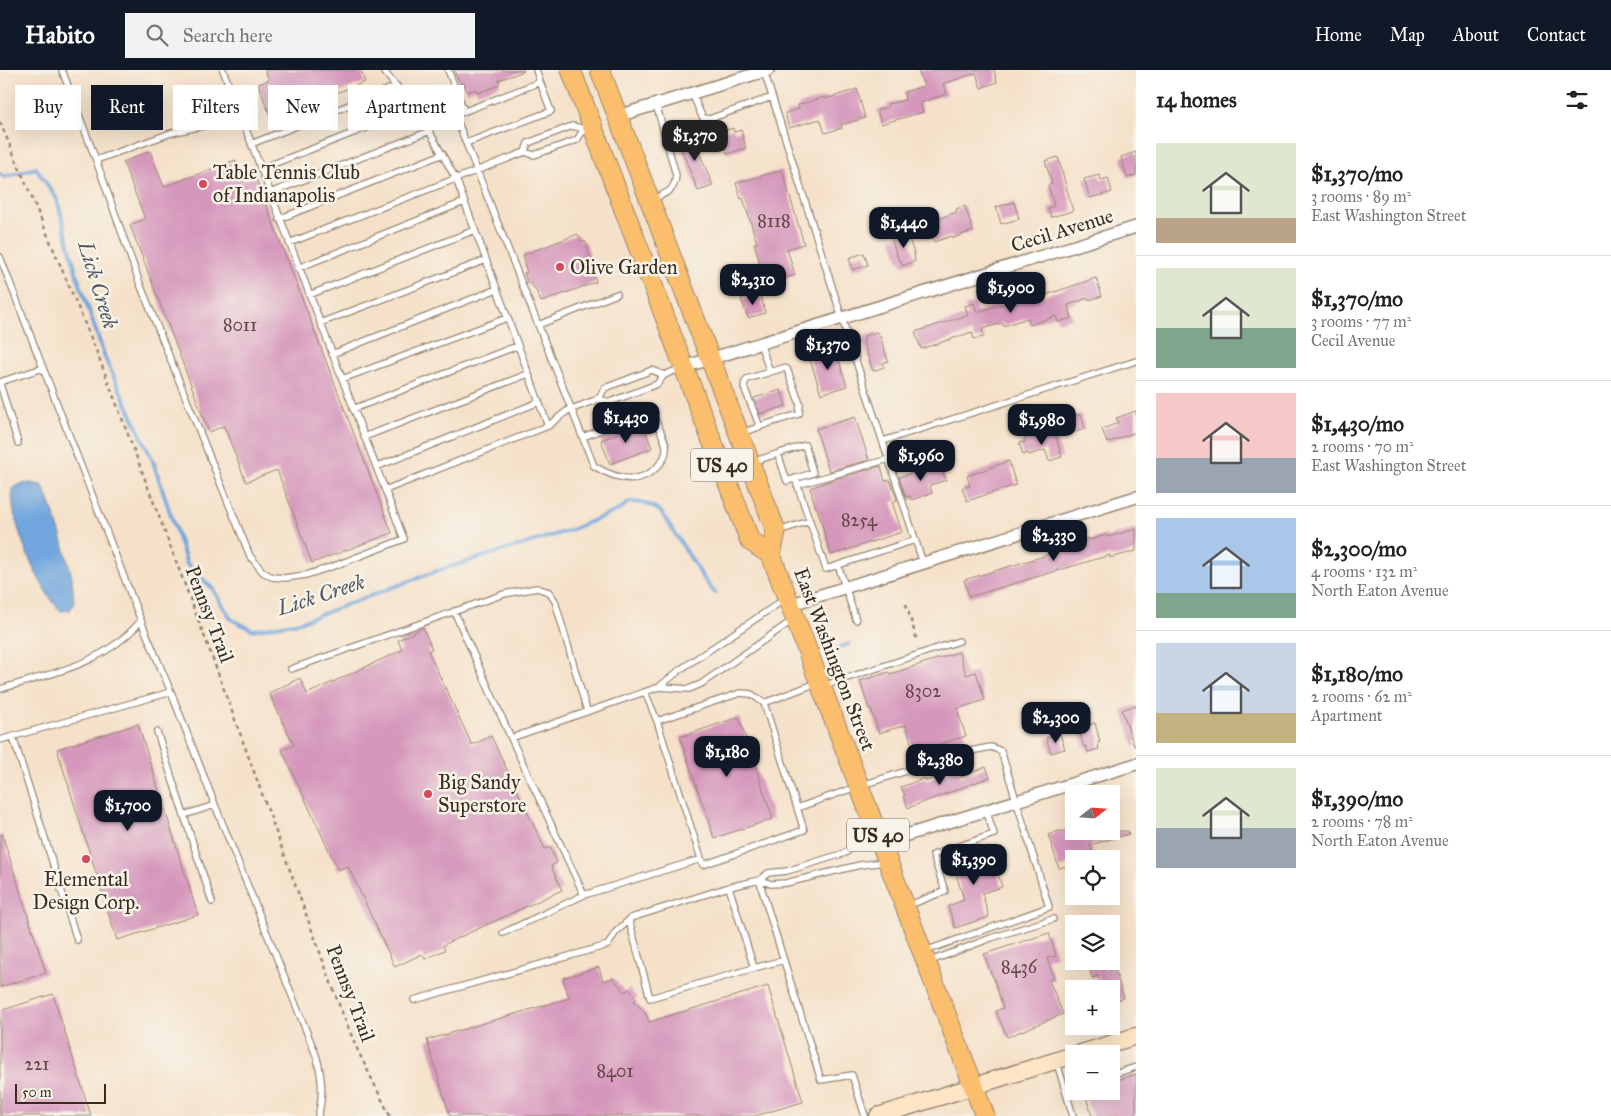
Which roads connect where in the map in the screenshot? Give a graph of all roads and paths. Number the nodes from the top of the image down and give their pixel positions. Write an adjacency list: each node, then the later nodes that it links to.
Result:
1 (62, 70): 31 (lane)
2 (222, 70): 11 (lane)
3 (383, 70): 12 (lane)
4 (448, 70): 13 (lane)
5 (536, 70): 10 (lane)
6 (571, 70): 21 (main road, East Washington Street / US 40)
7 (600, 70): 19 (main road, US 40)
8 (766, 71): 9 (street); 15 (lane)
9 (736, 75): 14 (street)
10 (540, 82): 18 (lane); 28 (lane)
11 (228, 85)
12 (396, 85)
13 (454, 85)
14 (692, 93): 15 (lane); 16 (street)
15 (772, 97): 48 (lane)
16 (656, 104): 19 (street); 36 (lane)
17 (348, 105): 27 (lane)
18 (464, 111)
19 (618, 116): 36 (main road, US 40)
20 (0, 122): 144 (path, Pennsy Trail)
21 (588, 128): 29 (lane); 29 (lane); 57 (main road, East Washington Street / US 40)
22 (184, 130): 31 (lane)
23 (245, 130): 27 (lane)
24 (361, 130): 32 (lane)
25 (461, 130): 28 (lane)
26 (430, 131): 30 (lane); 35 (lane)
27 (251, 144): 32 (lane)
28 (466, 144): 33 (lane)
29 (525, 152): 33 (lane)
30 (443, 154): 34 (lane); 38 (lane)
31 (96, 160): 81 (lane)
32 (260, 169): 35 (lane)
33 (476, 170): 34 (lane); 51 (lane)
34 (456, 179): 37 (lane); 41 (lane)
35 (270, 193): 38 (lane)
36 (650, 200): 55 (main road, US 40)
37 (464, 202): 40 (lane); 44 (lane)
38 (279, 219): 41 (lane)
39 (1136, 227): 48 (street, Cecil Avenue)
40 (475, 230): 43 (lane); 47 (lane)
41 (289, 243): 44 (lane)
42 (0, 257): 58 (lane)
43 (486, 260): 45 (lane); 50 (lane)
44 (298, 268): 47 (lane)
45 (496, 289): 49 (lane); 54 (lane)
46 (617, 294): 51 (lane)
47 (309, 295): 50 (lane)
48 (843, 317): 52 (street, Cecil Avenue); 73 (lane)
49 (507, 318): 53 (lane); 62 (lane)
50 (320, 322): 54 (lane)
51 (538, 325): 67 (lane)
52 (760, 343): 55 (street, Cecil Avenue); 59 (lane)
53 (517, 346): 60 (lane); 66 (lane)
54 (332, 354): 62 (lane)
55 (710, 358): 57 (street, Cecil Avenue); 70 (main road, US 40)
56 (1136, 361): 73 (lane)
57 (684, 367): 61 (lane); 86 (main road, East Washington Street / US 40)
58 (43, 368): 63 (lane); 94 (lane)
59 (770, 372): 69 (lane); 69 (lane)
60 (528, 374): 65 (lane); 71 (lane)
61 (664, 374): 64 (lane); 64 (lane)
62 (342, 379): 66 (lane)
63 (0, 383): 74 (lane)
64 (598, 400): 67 (lane)
65 (539, 402): 68 (lane); 78 (lane)
66 (353, 409): 71 (lane)
67 (572, 409): 68 (lane); 72 (lane)
68 (548, 426): 81 (lane)
69 (760, 426): 70 (lane)
70 (739, 435): 77 (main road, US 40)
71 (364, 437): 78 (lane)
72 (583, 437): 72 (lane)
73 (882, 441): 76 (lane)
74 (18, 443)
75 (778, 454): 77 (lane); 79 (lane); 79 (lane)
76 (888, 459): 80 (lane); 85 (lane)
77 (750, 463): 84 (main road, US 40)
78 (376, 467): 81 (lane)
79 (795, 478): 80 (lane)
80 (797, 485): 83 (lane)
81 (385, 490)
82 (1136, 497): 87 (street)
83 (810, 521): 84 (lane); 88 (lane)
84 (776, 531): 86 (main road, East Washington Street)
85 (915, 540): 87 (lane); 88 (lane)
86 (771, 555): 91 (main road, East Washington Street / US 40)
87 (923, 563): 89 (street)
88 (838, 565): 89 (lane)
89 (846, 587): 91 (street); 93 (lane)
90 (906, 604): 95 (path)
91 (790, 607): 98 (main road, East Washington Street / US 40); 99 (lane); 99 (lane)
92 (454, 611): 97 (lane); 104 (lane); 108 (lane)
93 (856, 620)
94 (141, 621): 100 (lane); 101 (lane)
95 (917, 640)
96 (958, 641): 98 (lane)
97 (291, 669)
98 (820, 685): 103 (lane); 111 (main road, East Washington Street / US 40)
99 (659, 687): 102 (lane)
100 (0, 689)
101 (171, 692): 107 (lane); 113 (lane)
102 (645, 692): 104 (lane); 105 (lane)
103 (764, 703): 105 (lane); 114 (lane)
104 (587, 712): 108 (lane)
105 (657, 721): 118 (lane)
106 (157, 732): 116 (lane)
107 (13, 736): 109 (lane); 128 (lane)
108 (511, 738): 122 (lane)
109 (0, 740)
110 (1136, 764): 112 (street)
111 (859, 786): 112 (lane); 114 (lane); 117 (main road, East Washington Street / US 40)
112 (1016, 801): 115 (street); 129 (lane)
113 (215, 805): 116 (lane); 143 (lane)
114 (797, 808): 118 (lane)
115 (986, 810): 117 (street); 124 (lane)
116 (184, 815): 123 (lane)
117 (878, 835): 119 (main road, East Washington Street / US 40); 120 (lane)
118 (701, 859): 122 (lane)
119 (888, 862): 120 (lane); 124 (main road, East Washington Street / US 40)
120 (760, 880): 121 (lane); 130 (lane)
121 (729, 887): 126 (lane); 131 (lane)
122 (584, 895): 127 (lane)
123 (212, 902)
124 (905, 906): 129 (main road, East Washington Street / US 40)
125 (1053, 919): 129 (lane)
126 (629, 920): 131 (lane); 132 (lane)
127 (503, 933)
128 (78, 940)
129 (924, 957): 139 (main road, East Washington Street / US 40)
130 (784, 960): 131 (lane); 145 (lane)
131 (754, 968)
132 (414, 1000)
133 (1134, 1038): 134 (street)
134 (1110, 1045)
135 (1065, 1058): 136 (street)
136 (1056, 1061): 139 (street); 140 (lane)
137 (1136, 1067): 138 (lane)
138 (1120, 1072)
139 (973, 1086): 142 (street); 146 (main road, East Washington Street / US 40)
140 (1065, 1089)
141 (1068, 1100): 147 (lane)
142 (887, 1115)
143 (318, 1116)
144 (390, 1116)
145 (865, 1116)
146 (985, 1116)
147 (1073, 1116)

